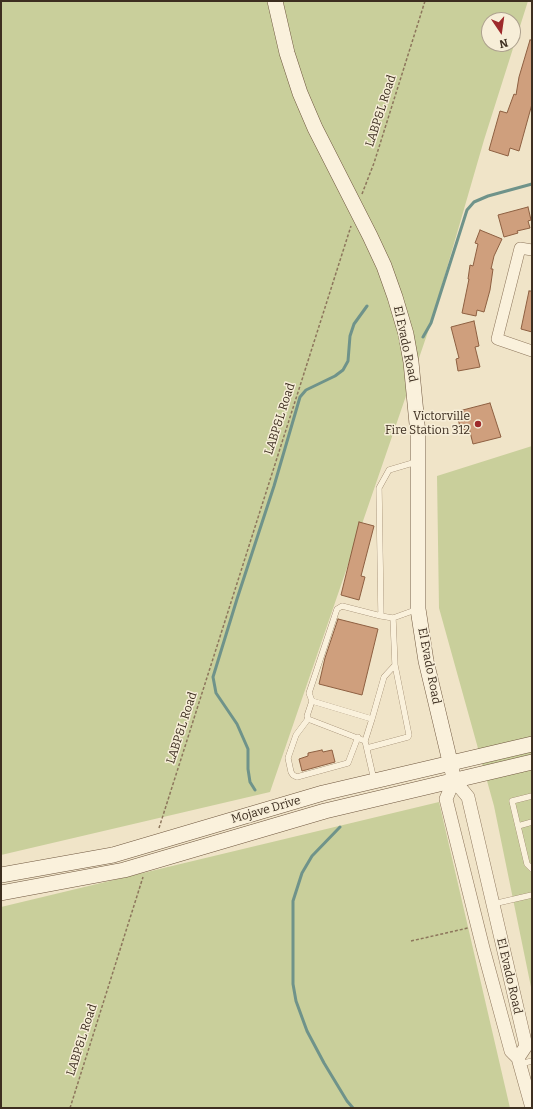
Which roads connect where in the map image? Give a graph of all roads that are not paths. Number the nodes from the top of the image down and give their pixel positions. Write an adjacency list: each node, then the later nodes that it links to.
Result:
1 (275, 1): 4 (main road, El Evado Road)
2 (532, 250): 3 (street)
3 (532, 351)
4 (418, 462): 5 (main road, El Evado Road); 6 (lane)
5 (418, 609): 7 (lane); 17 (main road, El Evado Road)
6 (381, 616): 7 (lane); 9 (lane)
7 (392, 618): 8 (lane)
8 (395, 665): 11 (lane); 15 (lane)
9 (312, 701): 10 (lane); 11 (lane)
10 (308, 719): 12 (lane); 12 (lane)
11 (372, 719): 13 (lane)
12 (358, 737): 13 (lane)
13 (365, 741): 15 (lane)
14 (532, 744): 17 (main road, Mojave Drive)
15 (367, 748): 18 (lane)
16 (532, 762): 17 (main road, Mojave Drive)
17 (452, 771): 18 (main road, Mojave Drive); 24 (main road, Mojave Drive); 26 (street, El Evado Road); 27 (street, El Evado Road)
18 (374, 781): 23 (main road, Mojave Drive)
19 (532, 796): 21 (lane)
20 (532, 822): 21 (lane)
21 (518, 826): 22 (lane)
22 (532, 869)
23 (1, 875)
24 (1, 892)
25 (532, 895): 26 (lane)
26 (493, 905): 28 (street, El Evado Road)
27 (483, 948): 28 (street); 29 (street, El Evado Road)
28 (514, 999): 29 (street, El Evado Road)
29 (524, 1061): 30 (street, El Evado Road)
30 (532, 1108)

